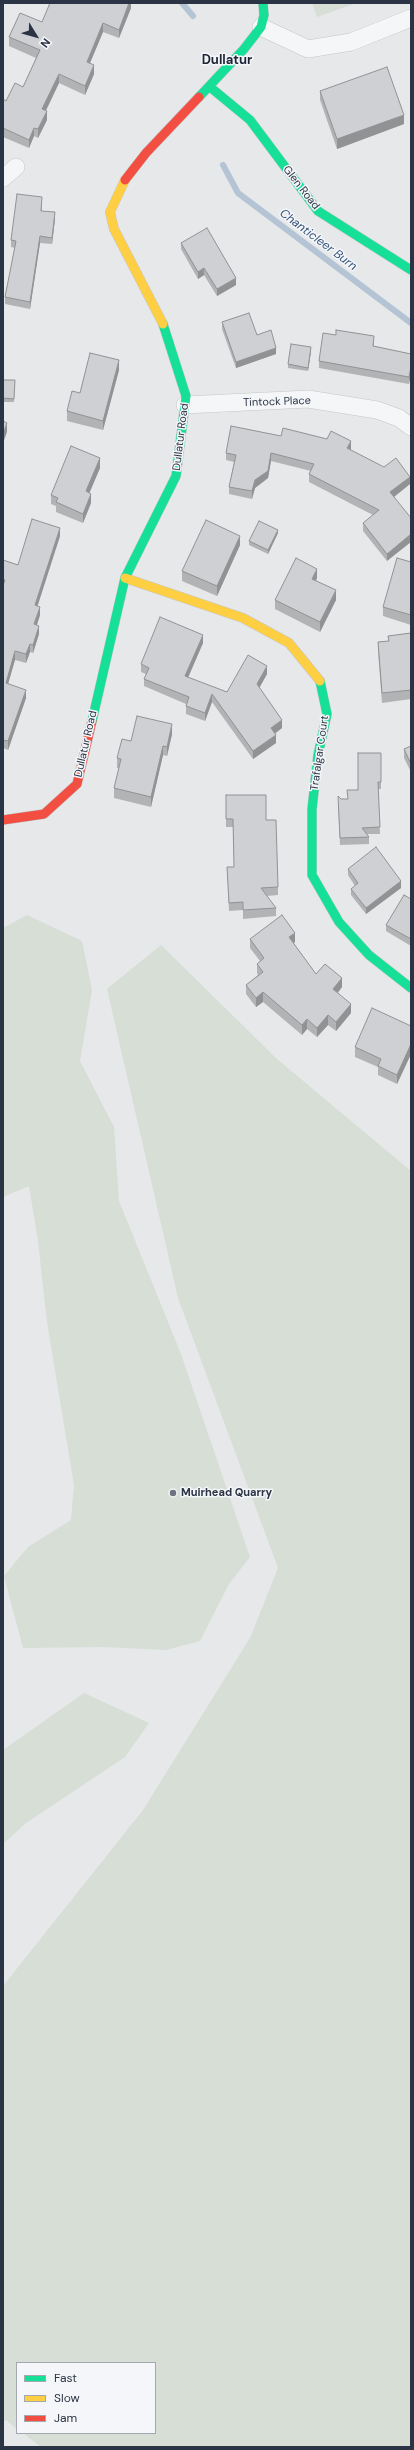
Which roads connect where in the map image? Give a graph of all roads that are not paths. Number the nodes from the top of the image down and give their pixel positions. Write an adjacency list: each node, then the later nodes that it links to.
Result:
1 (263, 3): 3 (street)
2 (411, 18): 3 (street)
3 (261, 27): 4 (street, Dullatur Road)
4 (210, 87): 7 (street, Glen Road); 8 (street, Dullatur Road)
5 (16, 166): 6 (street)
6 (3, 178)
7 (411, 270)
8 (185, 405): 9 (street, Tintock Place); 10 (street, Dullatur Road)
9 (411, 427)
10 (125, 578): 11 (street, Dullatur Road); 12 (street, Trafalgar Court)
11 (3, 820)
12 (411, 988)

